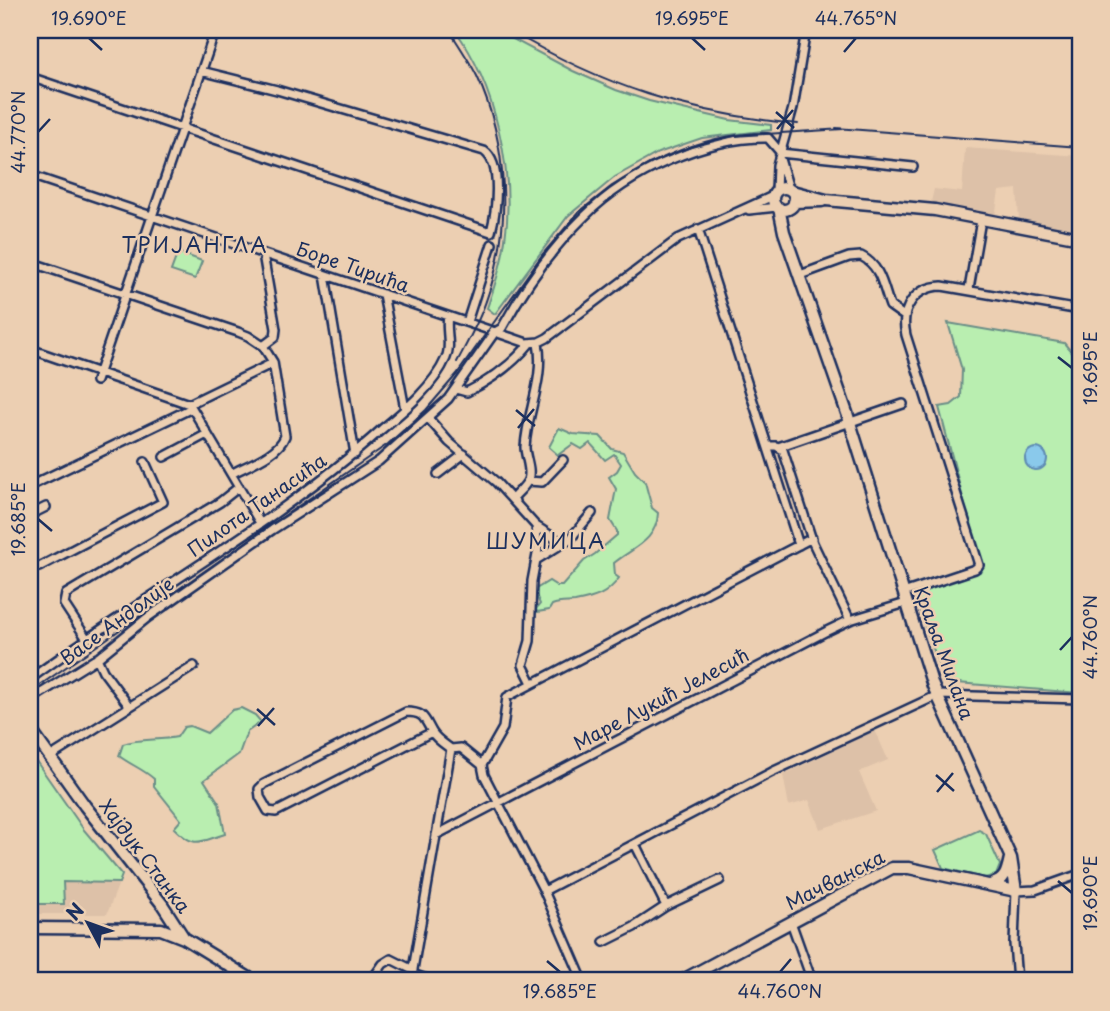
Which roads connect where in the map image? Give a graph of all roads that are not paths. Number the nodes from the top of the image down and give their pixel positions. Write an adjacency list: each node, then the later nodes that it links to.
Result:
1 (211, 30): 3 (street)
2 (806, 30): 6 (street)
3 (201, 71): 5 (street); 5 (street)
4 (30, 77): 5 (street)
5 (182, 128): 16 (street)
6 (786, 135): 7 (street, Васе Андолије); 8 (street)
7 (771, 139): 8 (street); 32 (street, Васе Андолије)
8 (780, 155): 9 (street); 11 (street); 12 (street)
9 (913, 167)
10 (30, 175): 16 (street, Боре Тирића)
11 (790, 190): 12 (main road); 13 (main road); 14 (main road)
12 (775, 194): 14 (main road); 15 (street)
13 (826, 200): 14 (main road); 17 (main road)
14 (785, 206): 15 (street); 24 (main road, Краља Милана)
15 (741, 211): 18 (street, Васе Андолије)
16 (152, 216): 21 (street, Боре Тирића); 26 (street)
17 (981, 220): 19 (main road); 25 (street)
18 (698, 229): 33 (street, Васе Андолије); 45 (street)
19 (1080, 238)
20 (492, 244): 31 (street)
21 (263, 254): 23 (street, Боре Тирића); 34 (street)
22 (30, 262): 26 (street)
23 (325, 275): 27 (street, Боре Тирића); 47 (street)
24 (800, 275): 30 (street); 43 (main road, Краља Милана)
25 (969, 289): 28 (street); 30 (street)
26 (125, 294): 34 (street); 37 (street)
27 (383, 294): 29 (street, Боре Тирића); 41 (street)
28 (1080, 310)
29 (448, 316): 31 (street, Боре Тирића); 41 (street, Пилота Танасића)
30 (904, 316): 68 (street, Маре Лукић Јелесић)
31 (467, 322): 32 (street, Боре Тирића)
32 (495, 332): 33 (street, Боре Тирића); 38 (street, Васе Андолије)
33 (534, 343): 38 (street, Васе Андолије); 54 (street)
34 (263, 346): 36 (street)
35 (30, 349): 37 (street)
36 (273, 363): 40 (street); 52 (street)
37 (97, 377): 40 (street)
38 (456, 389): 42 (street, Васе Андолије)
39 (903, 404): 43 (street)
40 (190, 406): 44 (street); 55 (street)
41 (405, 409): 47 (street, Пилота Танасића)
42 (428, 418): 48 (street); 71 (street, Васе Андолије)
43 (850, 422): 46 (street); 68 (main road, Краља Милана)
44 (207, 434): 49 (street); 52 (street)
45 (768, 446): 46 (street); 65 (street)
46 (778, 447): 63 (street)
47 (355, 454): 61 (street, Пилота Танасића)
48 (464, 454): 53 (street); 57 (street)
49 (164, 457)
50 (563, 460): 54 (street)
51 (145, 462): 67 (street)
52 (231, 474): 56 (street)
53 (438, 474)
54 (528, 481): 57 (street)
55 (30, 486)
56 (239, 487): 61 (street); 70 (street)
57 (515, 502): 62 (street)
58 (46, 507): 60 (street)
59 (592, 513): 64 (street)
60 (30, 515)
61 (260, 523): 70 (street, Пилота Танасића)
62 (536, 526): 64 (street); 66 (street)
63 (812, 538): 65 (street); 69 (street)
64 (562, 543): 66 (street)
65 (799, 545): 74 (street)
66 (536, 560): 74 (street)
67 (30, 564)
68 (904, 598): 69 (street, Маре Лукић Јелесић); 75 (main road, Краља Милана)
69 (850, 620): 84 (street, Маре Лукић Јелесић)
70 (87, 639): 73 (street, Пилота Танасића)
71 (97, 658): 77 (street, Васе Андолије); 78 (street)
72 (194, 666): 78 (street)
73 (30, 679)
74 (532, 683): 83 (street)
75 (937, 695): 76 (street); 86 (street); 87 (main road, Краља Милана)
76 (1080, 699)
77 (30, 700)
78 (129, 706): 82 (street)
79 (30, 729): 82 (main road, Хајдук Станка)
80 (432, 732): 80 (street); 81 (street)
81 (451, 749): 83 (street); 85 (street)
82 (50, 757): 96 (main road, Хајдук Станка)
83 (482, 765): 84 (street)
84 (499, 802): 85 (street, Маре Лукић Јелесић); 91 (street)
85 (436, 835): 98 (street)
86 (635, 844): 91 (street); 93 (street)
87 (1011, 858): 90 (main road); 92 (main road, Краља Милана)
88 (1080, 874): 92 (street)
89 (720, 880): 93 (street)
90 (992, 884): 92 (main road, Мачванска); 94 (main road, Мачванска)
91 (544, 891): 103 (street)
92 (1016, 891): 106 (street)
93 (666, 906): 97 (street)
94 (791, 922): 104 (main road, Мачванска); 105 (street)
95 (30, 928): 96 (main road)
96 (184, 938): 99 (main road, Хајдук Станка)
97 (604, 942)
98 (412, 975): 101 (street); 102 (street)
99 (241, 978): 100 (main road, Хајдук Станка)
100 (254, 981)
101 (371, 981)
102 (433, 981)
103 (583, 981)
104 (681, 981)
105 (812, 981)
106 (1017, 981)

